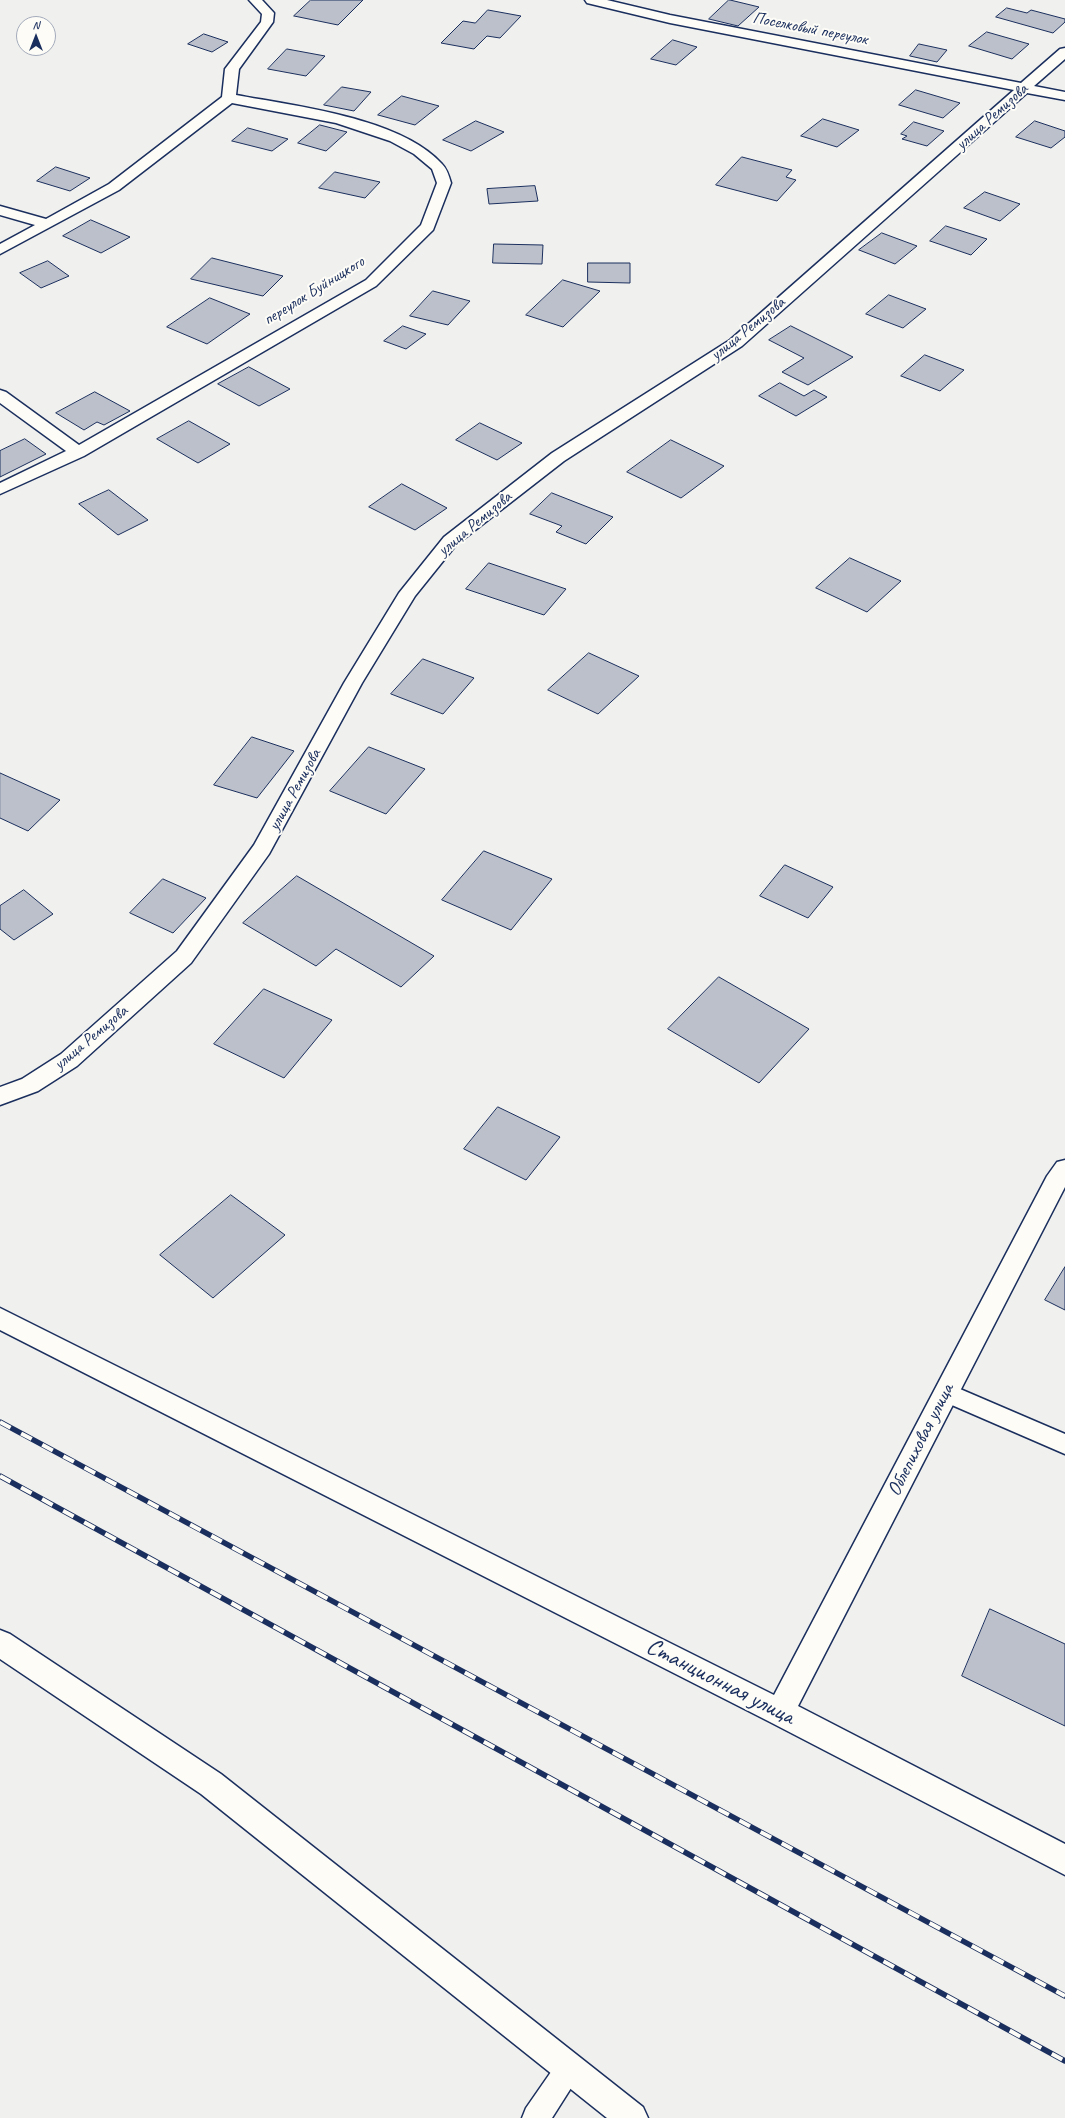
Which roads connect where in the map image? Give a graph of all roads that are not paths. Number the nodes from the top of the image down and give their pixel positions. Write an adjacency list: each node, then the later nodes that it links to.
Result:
1 (255, 0): 6 (street)
2 (591, 0): 4 (street, Поселковый переулок)
3 (1065, 52): 4 (street, улица Ремизова)
4 (1024, 89): 5 (street, Поселковый переулок); 13 (street, улица Ремизова)
5 (1065, 96)
6 (228, 98): 8 (street); 11 (street, переулок Буйницкого)
7 (0, 210): 8 (street)
8 (48, 224): 9 (street)
9 (0, 250)
10 (0, 395): 11 (street)
11 (78, 452): 12 (street, переулок Буйницкого)
12 (0, 489)
13 (0, 1096)
14 (1065, 1169): 16 (street, Облепиховая улица)
15 (0, 1318): 19 (street, Станционная улица)
16 (946, 1392): 17 (lane); 19 (street, Облепиховая улица)
17 (1065, 1444)
18 (0, 1644): 21 (street)
19 (780, 1712): 20 (street, Станционная улица)
20 (1065, 1860)
21 (569, 2068): 22 (lane); 23 (street)
22 (536, 2118)
23 (632, 2118)

